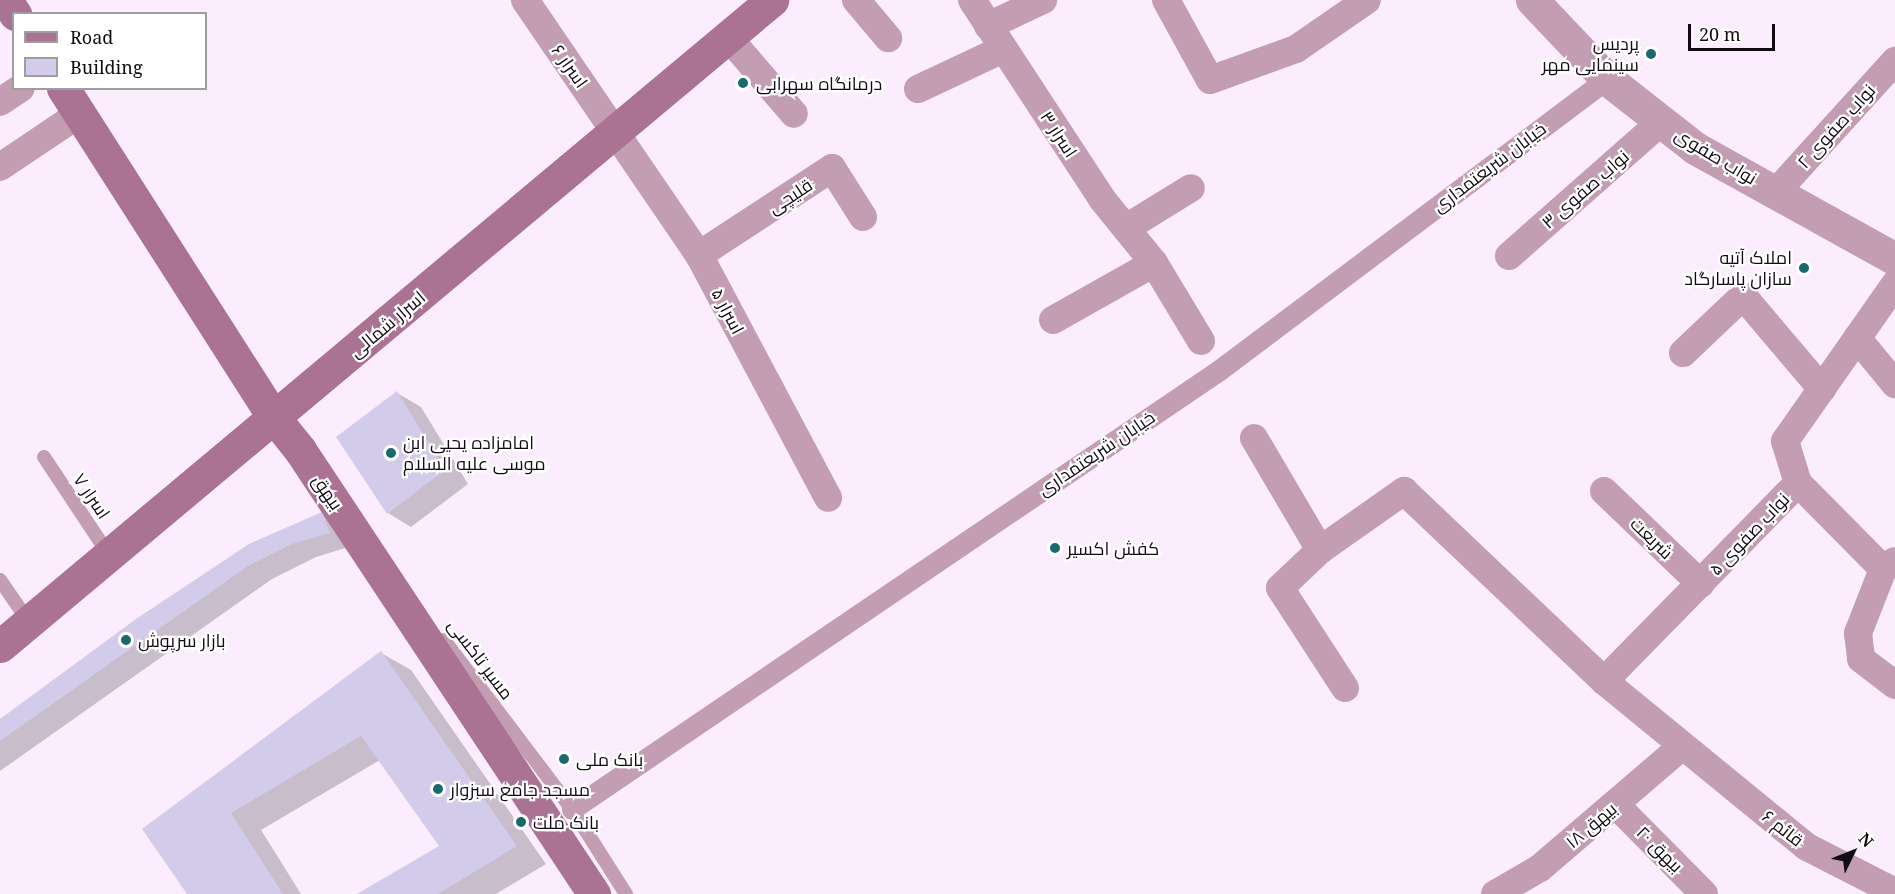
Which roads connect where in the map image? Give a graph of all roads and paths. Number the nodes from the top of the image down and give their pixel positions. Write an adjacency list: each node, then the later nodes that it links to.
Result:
1 (525, 0): 20 (street, اسرار ۶)
2 (772, 0): 9 (main road, اسرار شمالی)
3 (856, 0): 11 (street)
4 (972, 0): 10 (street, اسرار ۳)
5 (1043, 0): 10 (street)
6 (1166, 0): 7 (street)
7 (1367, 0)
8 (1532, 0): 13 (street, نواب صفوی)
9 (728, 37): 18 (street); 20 (main road, اسرار شمالی)
10 (995, 37): 14 (street); 25 (street, اسرار ۳)
11 (888, 38)
12 (1895, 61): 23 (street, نواب صفوی ۲)
13 (1607, 79): 19 (street, نواب صفوی); 56 (street, خیابان شریعتمداری)
14 (918, 89)
15 (18, 90): 17 (street)
16 (71, 101): 21 (street); 37 (main road, بیهق)
17 (0, 102)
18 (794, 114)
19 (1661, 122): 23 (street, نواب صفوی); 27 (street, نواب صفوی ۳)
20 (616, 131): 26 (street, اسرار ۵); 37 (main road, اسرار شمالی)
21 (0, 167)
22 (1191, 188): 25 (street)
23 (1777, 191): 28 (street, نواب صفوی)
24 (863, 217): 26 (street, قلیچی)
25 (1126, 228): 29 (street, اسرار ۳)
26 (699, 255): 43 (street, اسرار ۵)
27 (1509, 256)
28 (1895, 259)
29 (1154, 263): 31 (street); 33 (street, اسرار ۳)
30 (1895, 284): 32 (street, نواب صفوی ۵)
31 (1053, 320)
32 (1857, 338): 35 (street); 36 (street, نواب صفوی ۵)
33 (1201, 340)
34 (1683, 353): 36 (street)
35 (1895, 384)
36 (1822, 389): 41 (street, نواب صفوی ۵)
37 (275, 418): 39 (main road, بیهق); 45 (main road, اسرار شمالی)
38 (1254, 438): 44 (street)
39 (300, 450): 56 (lane, مسیر تاکسی); 58 (main road, بیهق)
40 (44, 457): 45 (lane, اسرار ۷)
41 (1798, 483): 46 (street); 48 (street, نواب صفوی ۵)
42 (1604, 491): 48 (street, شریعت)
43 (828, 498)
44 (1320, 550): 51 (street); 53 (street)
45 (109, 556): 49 (main road, اسرار شمالی)
46 (1889, 565): 52 (street)
47 (0, 580): 49 (lane)
48 (1701, 584): 51 (street, نواب صفوی ۵)
49 (29, 622): 50 (main road, اسرار شمالی)
50 (0, 646)
51 (1604, 681): 54 (street)
52 (1895, 685)
53 (1345, 688)
54 (1681, 747): 55 (street, بیهق ۱۸); 57 (street, قائم ۶)
55 (1616, 805): 60 (street, بیهق ۱۸); 61 (street, بیهق ۲۰)
56 (572, 809): 59 (lane, مسیر تاکسی)
57 (1895, 892)
58 (594, 894)
59 (626, 894)
60 (1495, 894)
61 (1704, 894)

